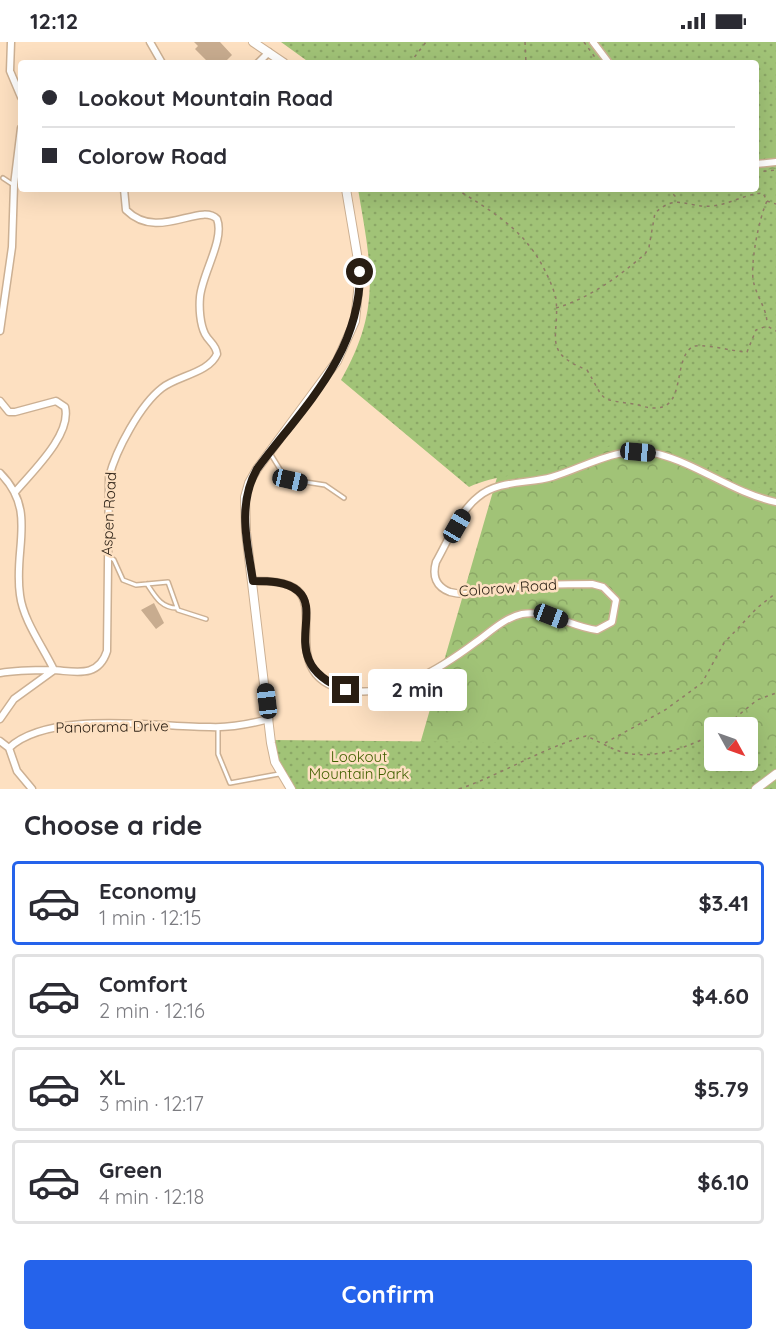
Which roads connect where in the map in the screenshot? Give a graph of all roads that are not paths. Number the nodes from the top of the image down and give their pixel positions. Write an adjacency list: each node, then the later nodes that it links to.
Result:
1 (11, 42): 10 (street)
2 (150, 42): 6 (street)
3 (253, 42): 5 (street)
4 (593, 42): 9 (street)
5 (269, 52): 7 (street); 8 (street)
6 (160, 60)
7 (261, 60)
8 (280, 60)
9 (607, 60)
10 (18, 90)
11 (18, 152): 15 (street)
12 (776, 161): 13 (street)
13 (759, 164)
14 (3, 178): 15 (lane)
15 (14, 185): 18 (street)
16 (124, 192): 25 (street, Aspen Road)
17 (347, 192): 20 (street)
18 (0, 331)
19 (0, 401): 22 (street)
20 (270, 452): 23 (lane); 26 (street)
21 (0, 473): 22 (street)
22 (16, 491): 30 (street)
23 (345, 498)
24 (776, 501): 26 (street, Colorow Road)
25 (106, 554): 27 (lane); 30 (street, Aspen Road)
26 (253, 581): 33 (street)
27 (147, 584): 28 (lane); 28 (lane)
28 (177, 608): 29 (lane)
29 (206, 619)
30 (54, 670): 31 (street, Aspen Road); 32 (street)
31 (0, 673)
32 (0, 719)
33 (269, 719): 34 (street, Panorama Drive); 37 (street)
34 (218, 727): 36 (street, Panorama Drive); 37 (lane)
35 (0, 741): 36 (street)
36 (9, 748): 39 (street)
37 (281, 774): 40 (street)
38 (776, 774): 41 (street)
39 (32, 789)
40 (291, 789)
41 (756, 789)

